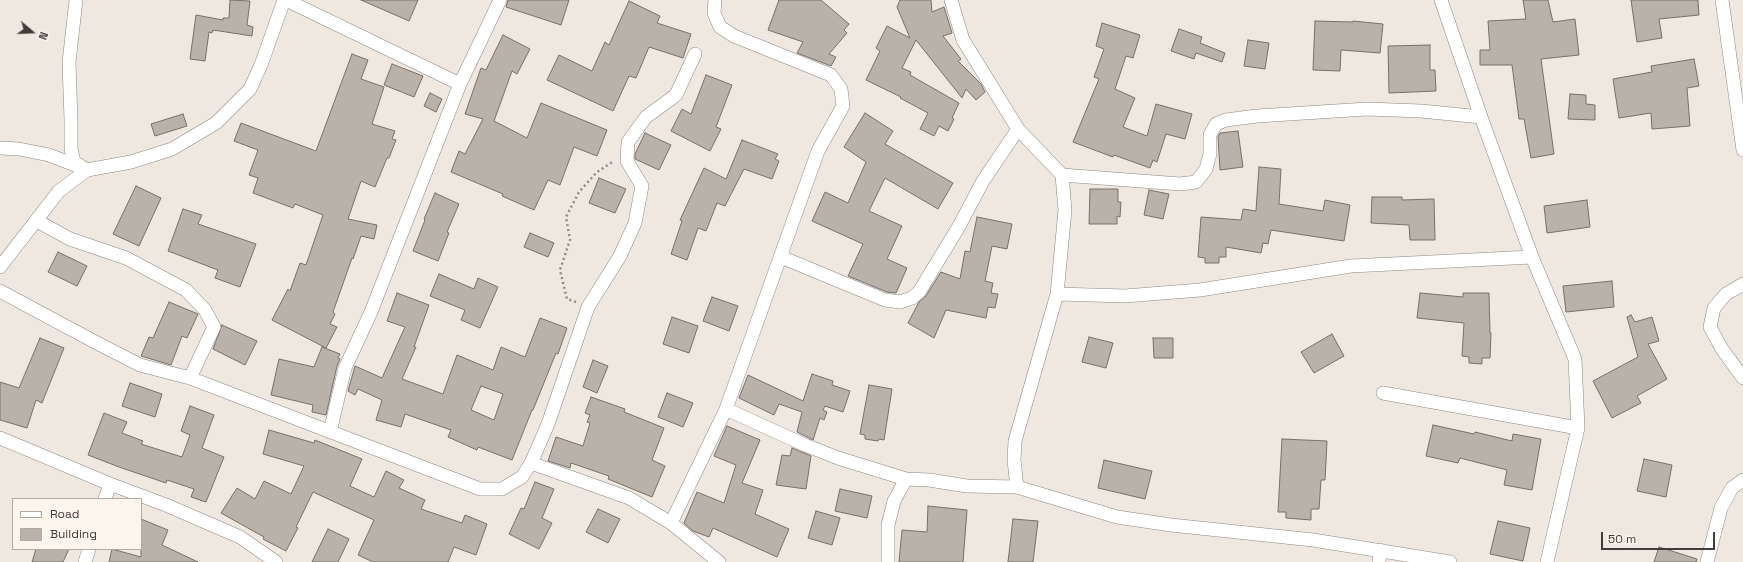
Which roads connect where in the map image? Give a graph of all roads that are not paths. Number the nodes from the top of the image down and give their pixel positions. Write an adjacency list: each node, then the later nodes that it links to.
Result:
1 (76, 0): 14 (street)
2 (285, 0): 9 (street); 14 (street)
3 (500, 0): 9 (street)
4 (716, 0): 17 (street)
5 (951, 0): 11 (street)
6 (1441, 0): 10 (street)
7 (1722, 0): 13 (street)
8 (694, 54): 30 (street)
9 (460, 84): 28 (street)
10 (1481, 117): 15 (street); 18 (street)
11 (1018, 129): 15 (street); 17 (street)
12 (0, 148): 14 (street)
13 (1743, 150)
14 (88, 170): 16 (street)
15 (1062, 175): 22 (street)
16 (37, 221): 19 (street); 23 (street)
17 (781, 257): 26 (street)
18 (1532, 257): 22 (street); 27 (street)
19 (0, 267)
20 (1743, 284): 24 (street)
21 (0, 291): 23 (street)
22 (1057, 294): 34 (street)
23 (190, 378): 28 (street)
24 (1743, 378)
25 (1383, 393): 27 (street)
26 (726, 409): 31 (street); 36 (street)
27 (1578, 428): 44 (street)
28 (330, 432): 30 (street)
29 (0, 438): 33 (street)
30 (531, 463): 36 (street)
31 (906, 480): 34 (street); 42 (street)
32 (1743, 480): 45 (street)
33 (110, 484): 35 (street); 39 (street)
34 (1017, 487): 38 (street)
35 (105, 498)
36 (671, 523): 41 (street)
37 (89, 550): 40 (street)
38 (1379, 556): 43 (street)
39 (272, 561)
40 (85, 562)
41 (719, 562)
42 (888, 562)
43 (1450, 562)
44 (1548, 562)
45 (1707, 562)

